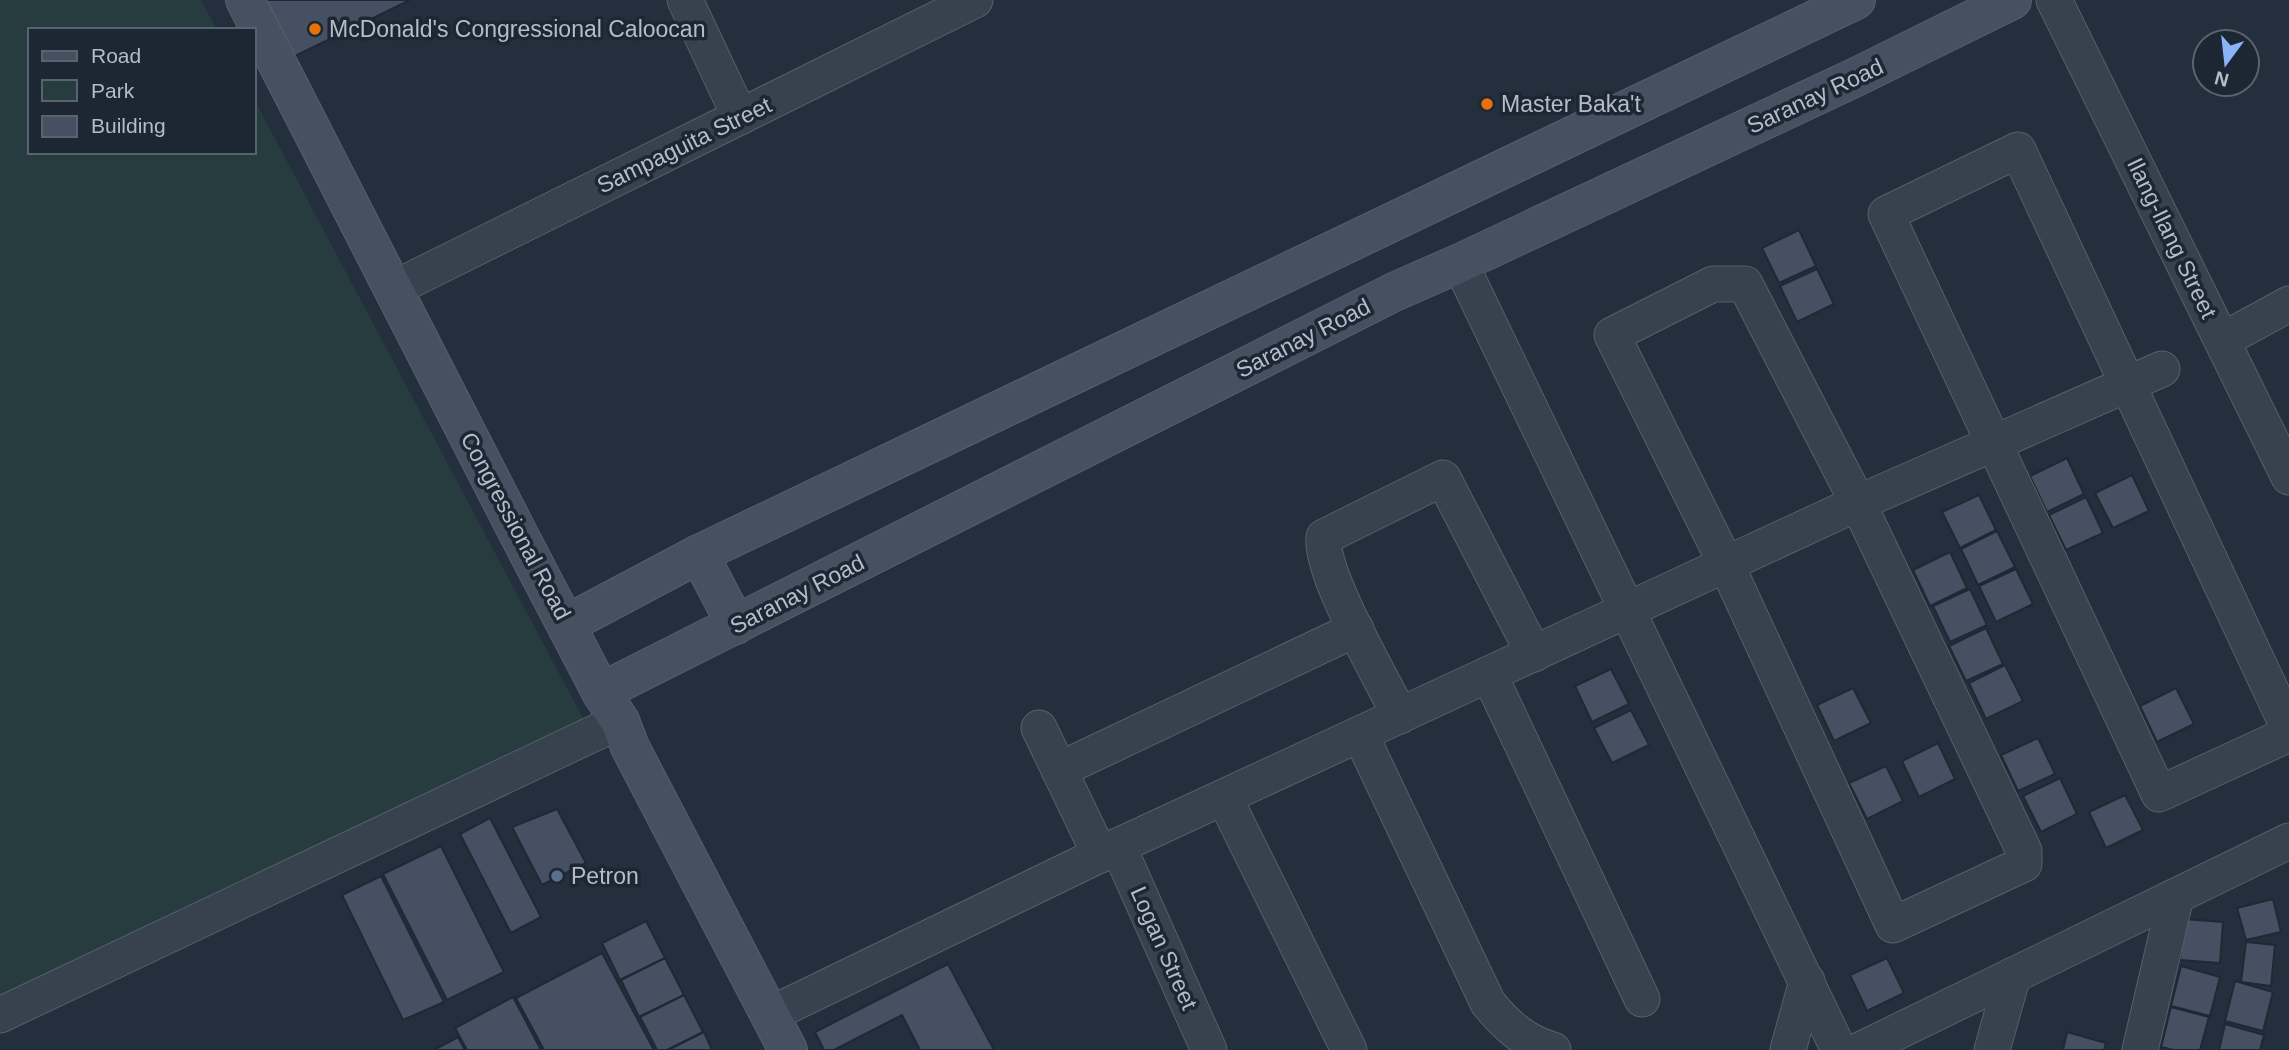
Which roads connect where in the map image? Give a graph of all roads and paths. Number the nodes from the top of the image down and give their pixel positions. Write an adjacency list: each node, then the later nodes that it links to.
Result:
1 (245, 0): 9 (street, Congressional Road)
2 (685, 0): 7 (street)
3 (975, 0): 7 (street, Sampaguita Street)
4 (1857, 0): 17 (street)
5 (2012, 0): 8 (street, Saranay Road)
6 (2054, 0): 11 (street, Ilang-Ilang Street)
7 (740, 117): 9 (street, Sampaguita Street)
8 (1460, 263): 19 (street); 21 (street, Saranay Road)
9 (393, 289): 20 (street, Congressional Road)
10 (2289, 304): 11 (street)
11 (2223, 340): 15 (street, Ilang-Ilang Street)
12 (2162, 369): 13 (street)
13 (2128, 384): 14 (street); 14 (street); 28 (street)
14 (1993, 443): 16 (street); 28 (street)
15 (2289, 477)
16 (1858, 503): 18 (street); 18 (street); 18 (street)
17 (699, 554): 20 (street); 21 (street)
18 (1726, 564): 19 (street)
19 (1626, 611): 23 (street); 36 (street)
20 (567, 624): 25 (street, Congressional Road)
21 (736, 625): 25 (street, Saranay Road)
22 (1356, 629): 23 (street); 26 (street); 30 (street)
23 (1534, 654): 24 (street)
24 (1489, 674): 26 (street); 37 (street)
25 (610, 707): 38 (street); 39 (street, Congressional Road)
26 (1400, 716): 29 (street)
27 (1039, 728): 30 (street, Logan Street)
28 (2289, 732)
29 (1360, 734): 31 (street); 43 (street)
30 (1059, 770): 33 (street, Logan Street)
31 (1224, 797): 33 (street); 42 (street)
32 (2287, 847): 34 (street)
33 (1109, 850): 39 (street); 41 (street, Logan Street)
34 (2176, 896): 35 (street); 48 (street)
35 (2013, 975): 46 (street); 47 (street)
36 (1807, 981): 44 (street); 45 (street)
37 (1642, 999)
38 (0, 1015)
39 (769, 1015): 40 (street, Congressional Road)
40 (788, 1050)
41 (1209, 1050)
42 (1349, 1050)
43 (1553, 1050)
44 (1788, 1050)
45 (1839, 1050)
46 (1860, 1050)
47 (1992, 1050)
48 (2140, 1050)

